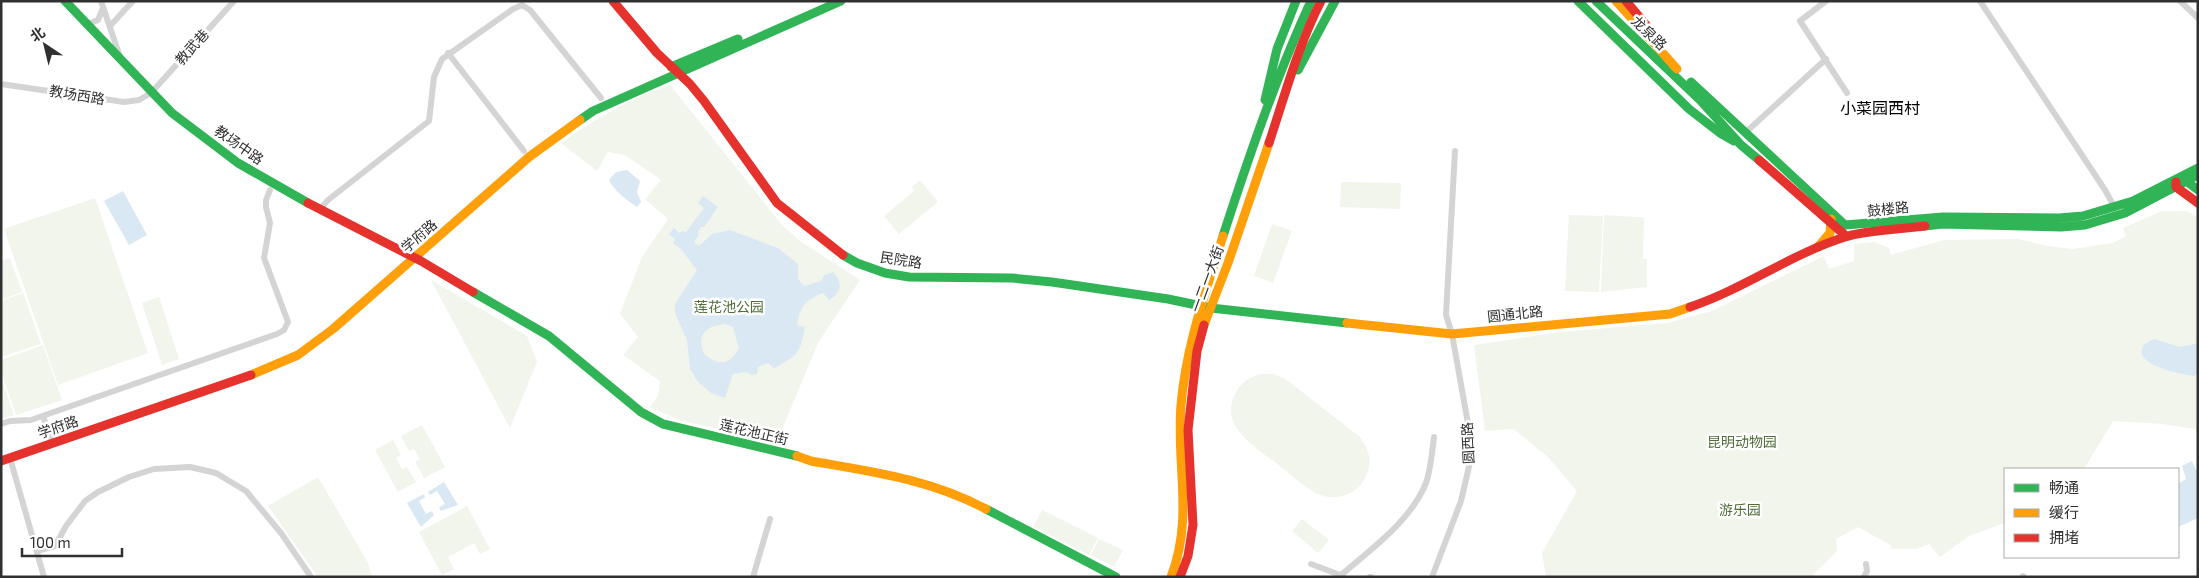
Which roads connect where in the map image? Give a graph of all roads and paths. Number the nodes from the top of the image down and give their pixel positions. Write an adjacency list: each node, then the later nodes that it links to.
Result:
1 (65, 1): 22 (main road)
2 (133, 1): 23 (street)
3 (234, 1): 32 (street, 教武巷)
4 (613, 1): 28 (main road, 民院路)
5 (824, 1): 28 (main road)
6 (841, 1): 30 (main road, 学府路)
7 (1296, 1): 36 (main road)
8 (1311, 1): 36 (main road, 一二一大街)
9 (1321, 1): 34 (main road, 一二一大街)
10 (1335, 1): 34 (main road)
11 (1578, 1): 38 (main road)
12 (1589, 1): 38 (main road)
13 (1596, 1): 38 (main road, 龙泉路)
14 (1604, 1): 24 (main road, 龙泉路)
15 (1616, 1): 24 (main road)
16 (1626, 1): 29 (main road)
17 (1826, 1): 26 (street)
18 (1980, 1): 48 (street)
19 (2180, 1): 21 (street)
20 (102, 4): 22 (street); 23 (street, 教场中路)
21 (2198, 18)
22 (86, 24): 27 (main road)
23 (110, 26): 27 (street, 教场中路)
24 (1645, 37): 29 (main road)
25 (448, 53): 35 (street); 39 (street); 49 (street)
26 (1826, 59): 33 (street); 37 (street)
27 (122, 63): 32 (main road, 教场中路)
28 (671, 67): 30 (main road, 民院路)
29 (1677, 69): 37 (main road)
30 (679, 74): 54 (main road, 学府路); 55 (main road, 民院路)
31 (1, 84): 32 (street, 教场西路)
32 (151, 92): 49 (main road, 教场中路)
33 (1847, 93)
34 (1285, 95): 56 (main road, 一二一大街)
35 (600, 98)
36 (1263, 118): 55 (main road, 一二一大街)
37 (1745, 133): 50 (main road)
38 (1742, 145): 51 (main road)
39 (524, 151)
40 (1455, 151): 59 (street, 圆西路)
41 (2198, 168): 44 (main road, 鼓楼路)
42 (2198, 175): 43 (main road)
43 (2186, 181): 44 (main road); 46 (main road)
44 (2176, 183): 47 (main road); 48 (main road, 鼓楼路); 52 (main road, 鼓楼路)
45 (270, 190): 58 (street)
46 (2198, 190)
47 (2198, 203)
48 (2115, 208): 52 (main road, 鼓楼路)
49 (320, 209): 54 (main road, 教场中路)
50 (1827, 209): 51 (main road); 52 (main road)
51 (1831, 224): 52 (main road); 53 (main road)
52 (1845, 230): 53 (main road, 圆通北路)
53 (1818, 248): 59 (main road, 圆通北路)
54 (414, 258): 63 (main road, 学府路); 73 (main road, 莲花池正街)
55 (1201, 306): 56 (main road, 圆通北路); 74 (main road, 一二一大街)
56 (1211, 308): 59 (main road, 圆通北路); 75 (main road, 一二一大街)
57 (294, 312): 58 (street)
58 (285, 314): 60 (street)
59 (1452, 334): 76 (street, 圆西路)
60 (43, 416): 61 (street); 63 (street)
61 (1, 424)
62 (1434, 438): 69 (street)
63 (52, 444): 64 (main road, 学府路)
64 (6, 459): 66 (street)
65 (770, 519): 72 (street)
66 (37, 551): 70 (street); 71 (street)
67 (1311, 564): 69 (street)
68 (1866, 564): 77 (street)
69 (1342, 576)
70 (44, 577)
71 (311, 577)
72 (753, 577)
73 (1116, 577)
74 (1171, 577)
75 (1180, 577)
76 (1432, 577)
77 (1864, 577)

